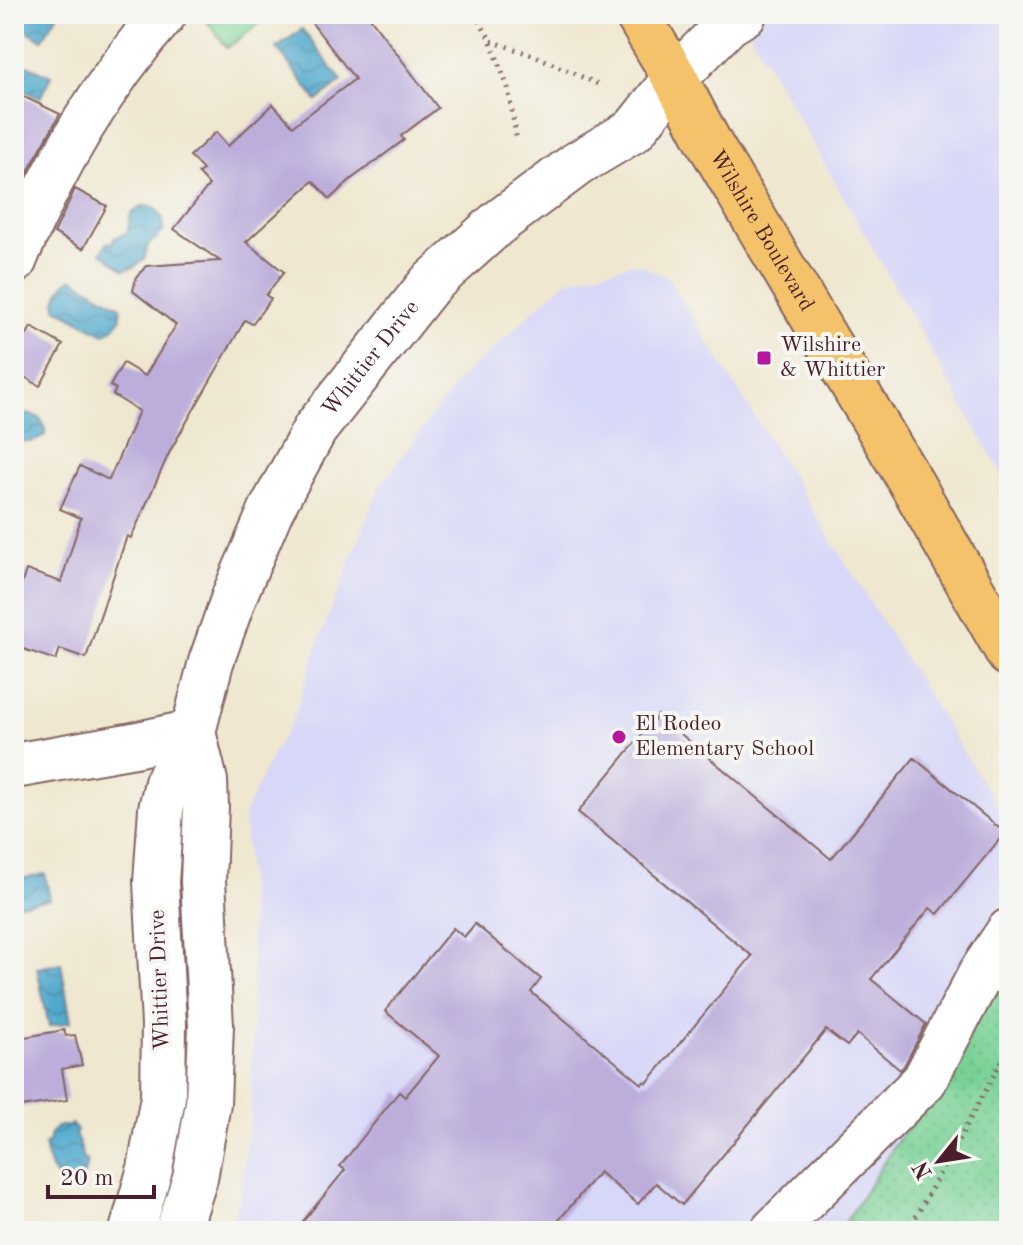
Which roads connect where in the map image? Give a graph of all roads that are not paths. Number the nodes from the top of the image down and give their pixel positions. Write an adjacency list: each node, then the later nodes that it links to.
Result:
1 (164, 14): 5 (street)
2 (637, 14): 4 (main road, Wilshire Boulevard)
3 (744, 14): 4 (street, Whittier Drive)
4 (675, 78): 6 (main road, Wilshire Boulevard); 7 (street, Whittier Drive)
5 (14, 261)
6 (1009, 654)
7 (193, 732): 8 (street); 10 (street, Whittier Drive); 11 (street, Whittier Drive)
8 (14, 766)
9 (1009, 931): 12 (street)
10 (132, 1231)
11 (178, 1231)
12 (773, 1231)

